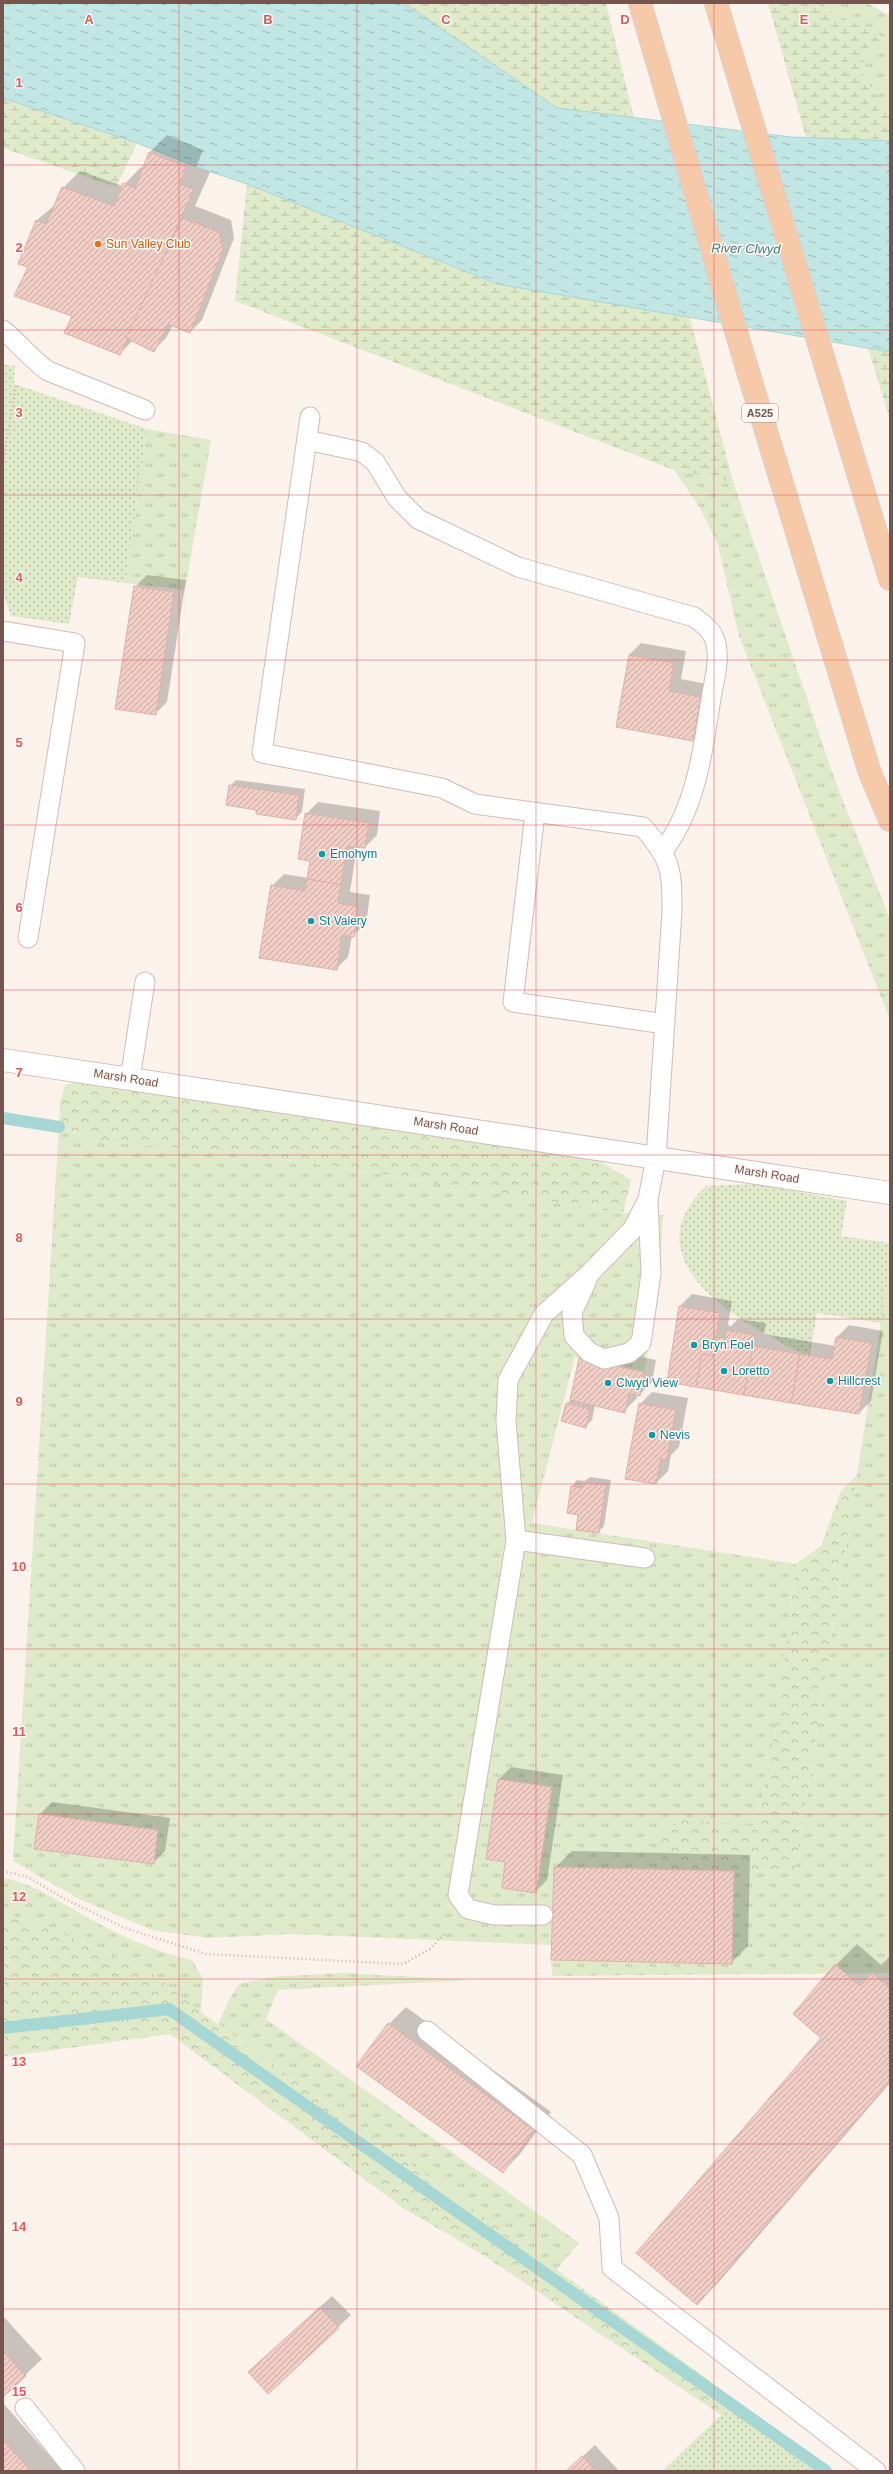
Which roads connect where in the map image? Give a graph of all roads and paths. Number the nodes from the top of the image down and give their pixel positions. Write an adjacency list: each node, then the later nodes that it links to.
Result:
1 (640, 3): 12 (main road, A525)
2 (716, 3): 9 (main road)
3 (3, 330): 4 (lane)
4 (22, 346): 5 (lane); 8 (path)
5 (144, 410)
6 (310, 417): 7 (lane)
7 (307, 440): 11 (lane); 13 (lane)
8 (3, 462)
9 (890, 579)
10 (3, 631): 14 (lane)
11 (535, 813): 13 (lane); 16 (lane)
12 (890, 820)
13 (663, 851): 16 (lane)
14 (28, 938)
15 (145, 982): 18 (lane)
16 (665, 1024): 19 (lane)
17 (3, 1060): 18 (street, Marsh Road)
18 (130, 1079): 19 (street, Marsh Road)
19 (656, 1158): 20 (street, Marsh Road); 21 (lane)
20 (890, 1193)
21 (648, 1199): 22 (lane); 22 (lane)
22 (590, 1274): 23 (lane)
23 (516, 1540): 24 (lane); 26 (lane)
24 (645, 1558)
25 (3, 1871): 26 (path)
26 (468, 1909): 27 (lane)
27 (543, 1916)
28 (427, 2031): 31 (lane)
29 (25, 2408): 30 (lane)
30 (75, 2471)
31 (876, 2471)

